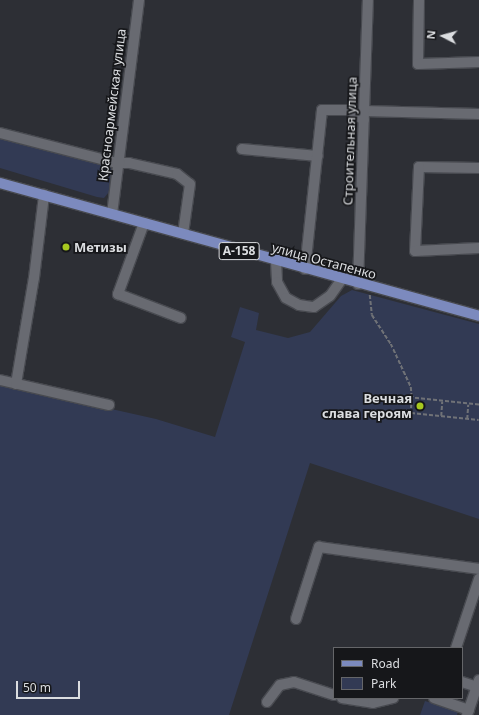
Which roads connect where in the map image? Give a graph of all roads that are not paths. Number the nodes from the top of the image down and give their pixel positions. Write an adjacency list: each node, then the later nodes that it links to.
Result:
1 (140, 0): 10 (street, Красноармейская улица)
2 (368, 0): 6 (street, Строительная улица)
3 (419, 0): 4 (street)
4 (479, 62)
5 (479, 114): 6 (street)
6 (364, 116): 9 (street); 21 (street, Строительная улица)
7 (0, 134): 10 (street)
8 (242, 149): 9 (street)
9 (318, 156): 19 (street)
10 (117, 163): 14 (street, Красноармейская улица); 16 (street)
11 (479, 168): 17 (street)
12 (0, 183): 13 (main road, улица Остапенко / А-158)
13 (44, 195): 14 (main road, улица Остапенко / А-158); 25 (street)
14 (112, 214): 15 (main road, улица Остапенко / А-158)
15 (144, 223): 16 (main road, улица Остапенко / А-158); 23 (street)
16 (183, 234): 18 (main road, улица Остапенко / А-158)
17 (479, 248)
18 (276, 261): 19 (main road, улица Остапенко / А-158); 20 (street)
19 (305, 269): 20 (main road, улица Остапенко / А-158)
20 (342, 279): 21 (main road, улица Остапенко / А-158)
21 (358, 284): 22 (main road, улица Остапенко / А-158)
22 (479, 316)
23 (181, 318)
24 (0, 380): 25 (street)
25 (16, 384): 26 (street)
26 (109, 405)
27 (479, 569): 29 (street)
28 (479, 579): 30 (street)
29 (296, 619)
30 (456, 647)
31 (463, 682): 32 (street)
32 (478, 683): 38 (street)
33 (333, 695): 37 (street)
34 (348, 699): 35 (street)
35 (389, 699)
36 (436, 699): 38 (street)
37 (267, 702)
38 (468, 713)

